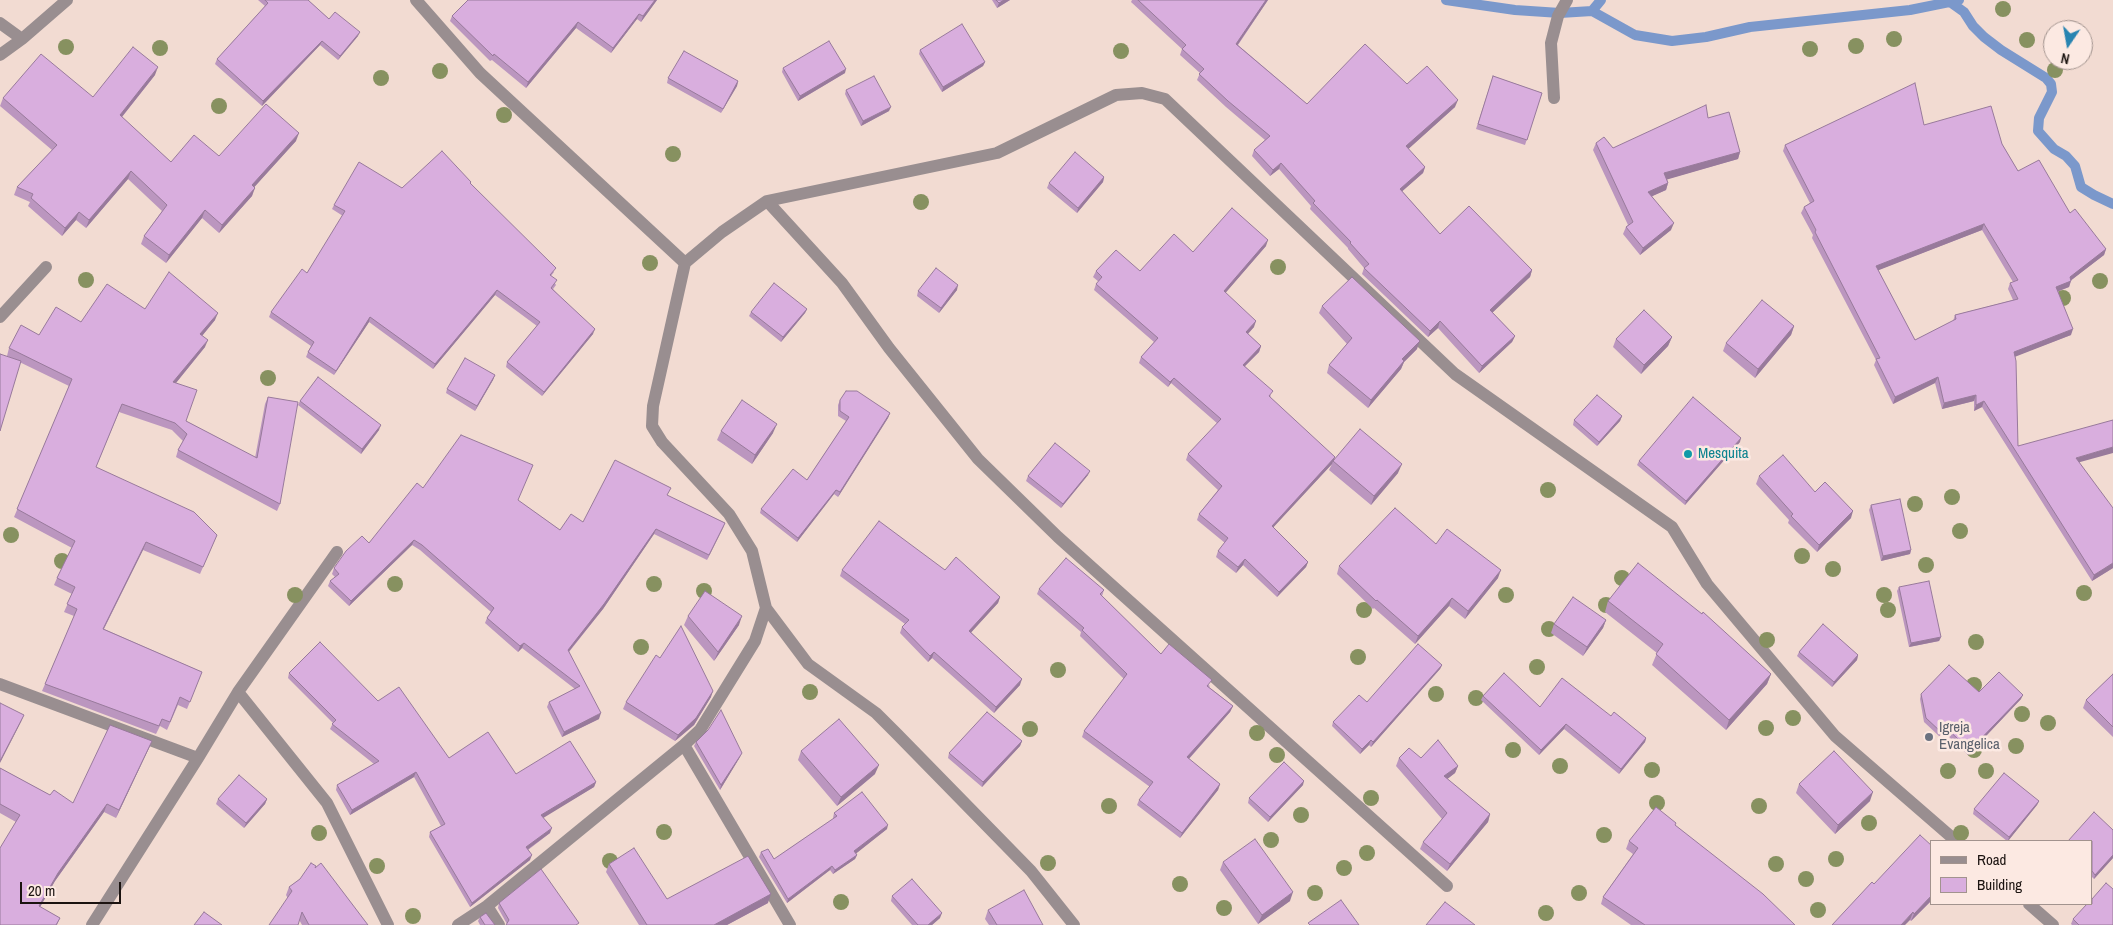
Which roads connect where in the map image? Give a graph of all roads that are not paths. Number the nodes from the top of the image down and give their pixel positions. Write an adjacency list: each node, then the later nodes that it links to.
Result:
1 (66, 0): 5 (street)
2 (416, 0): 9 (street)
3 (1567, 0): 7 (street)
4 (0, 23): 5 (street)
5 (22, 39): 6 (street)
6 (0, 54)
7 (1554, 98)
8 (766, 201): 9 (street); 18 (street); 19 (street)
9 (685, 263): 13 (street)
10 (46, 267): 11 (street)
11 (0, 317)
12 (337, 552): 15 (street)
13 (766, 608): 16 (street); 27 (street)
14 (0, 684): 17 (street)
15 (238, 692): 17 (street); 23 (street)
16 (684, 745): 21 (street); 26 (street)
17 (198, 758): 22 (street)
18 (1955, 840)
19 (1447, 886)
20 (2030, 905): 28 (street)
21 (487, 906): 24 (street); 25 (street)
22 (92, 925)
23 (388, 925)
24 (458, 925)
25 (499, 925)
26 (790, 925)
27 (1074, 925)
28 (2054, 925)

